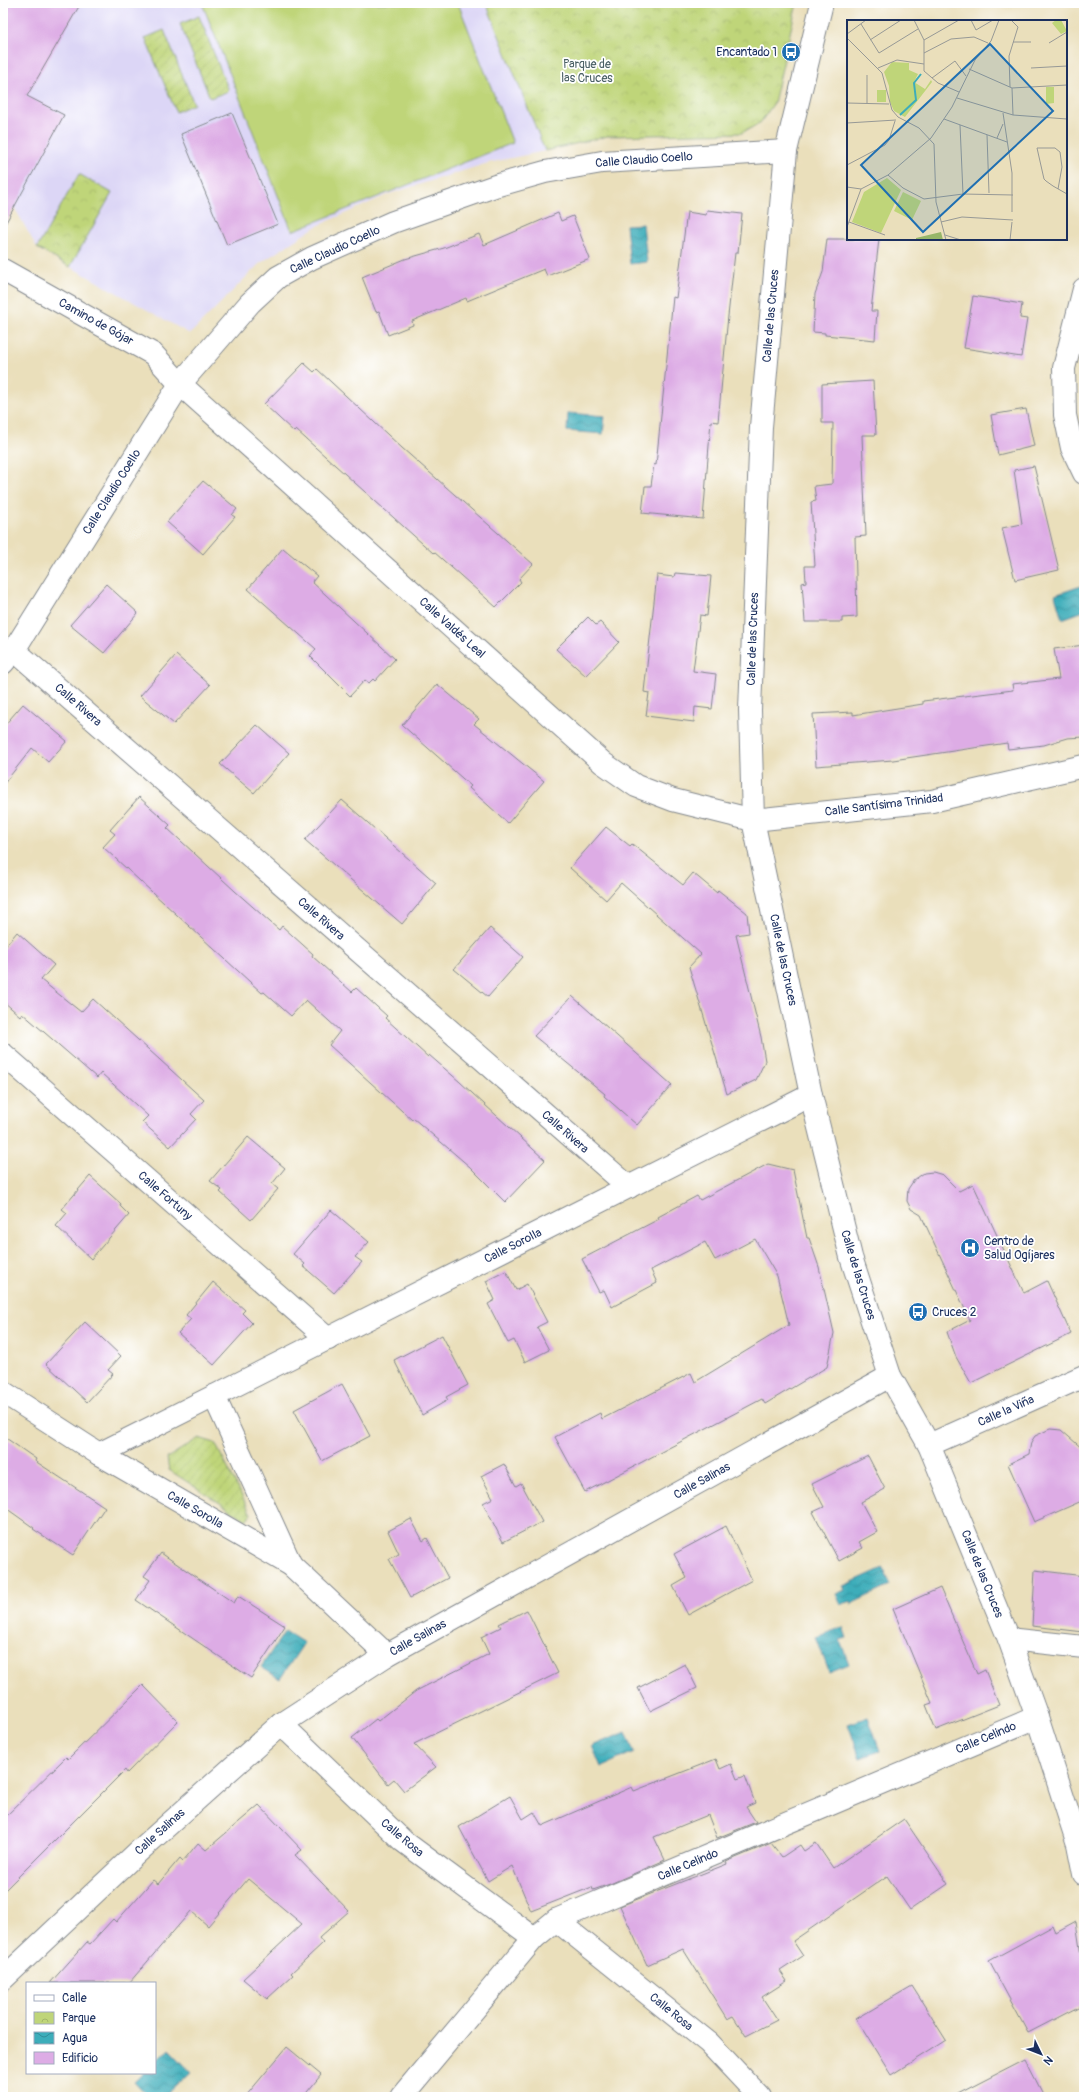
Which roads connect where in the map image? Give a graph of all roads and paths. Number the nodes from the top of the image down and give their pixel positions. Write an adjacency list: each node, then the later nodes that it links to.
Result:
1 (822, 3): 2 (street, Calle de las Cruces)
2 (786, 150): 5 (street, Calle Claudio Coello); 9 (street, Calle de las Cruces)
3 (3, 270): 5 (street, Camino de Gójar)
4 (1084, 289): 6 (street)
5 (180, 384): 7 (street, Calle Claudio Coello); 9 (street, Calle Valdés Leal)
6 (1084, 474)
7 (9, 656): 12 (street, Calle Rivera)
8 (1084, 766): 9 (street, Calle Santísima Trinidad)
9 (753, 820): 11 (street, Calle de las Cruces)
10 (3, 1054): 13 (street, Calle Fortuny)
11 (811, 1095): 12 (street, Calle Sorolla); 14 (street, Calle de las Cruces)
12 (629, 1187): 13 (street, Calle Sorolla)
13 (328, 1339): 17 (street, Calle Sorolla)
14 (890, 1376): 18 (street, Calle de las Cruces); 23 (street, Calle Salinas)
15 (1084, 1376): 18 (street, Calle la Viña)
16 (3, 1392): 19 (street, Calle Sorolla)
17 (214, 1396): 19 (street, Calle Sorolla); 20 (street, Calle Sorolla)
18 (929, 1445): 21 (street, Calle de las Cruces)
19 (99, 1454): 20 (street, Calle Sorolla)
20 (291, 1565): 23 (street, Calle Sorolla)
21 (1008, 1639): 22 (street); 24 (street, Calle de las Cruces)
22 (1084, 1647)
23 (386, 1656): 25 (street, Calle Salinas)
24 (1037, 1717): 26 (street, Calle de las Cruces); 27 (street, Calle Celindo)
25 (281, 1724): 28 (street, Calle Rosa); 29 (street, Calle Salinas)
26 (1084, 1874)
27 (556, 1920): 28 (street, Calle Celindo); 31 (street, Calle Rosa)
28 (534, 1938): 30 (street, Calle Celindo)
29 (3, 1979)
30 (400, 2097)
31 (760, 2097)

